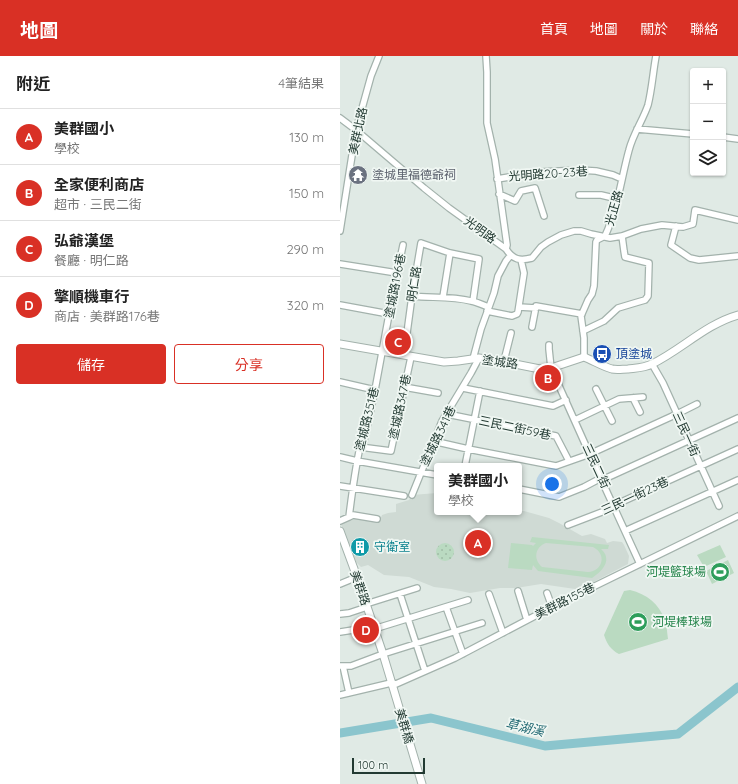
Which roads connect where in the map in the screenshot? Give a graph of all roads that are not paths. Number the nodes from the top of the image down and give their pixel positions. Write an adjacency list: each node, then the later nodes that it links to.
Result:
1 (379, 56): 8 (street, 美群北路)
2 (486, 56): 12 (street, 光明路)
3 (656, 56): 7 (street, 光正路)
4 (340, 118): 6 (street, 光明路)
5 (340, 123): 6 (street)
6 (347, 124): 8 (street, 光明路)
7 (637, 129): 9 (street); 13 (street, 光正路)
8 (356, 130): 20 (street, 美群北路); 24 (street, 光明路)
9 (690, 134)
10 (726, 137): 11 (street)
11 (738, 138)
12 (497, 179): 13 (street, 光明路20-23巷); 14 (street, 光明路)
13 (622, 180): 16 (street, 光正路)
14 (499, 194): 17 (street); 24 (street, 光明路)
15 (579, 195): 16 (street)
16 (618, 198): 21 (street, 光正路)
17 (544, 216)
18 (738, 220): 19 (street)
19 (676, 226): 22 (street); 27 (street)
20 (340, 231)
21 (605, 236): 22 (street); 28 (street); 39 (street, 光正路)
22 (622, 236): 42 (street)
23 (403, 245): 30 (street, 塗城路196巷)
24 (506, 249): 26 (street)
25 (450, 253): 31 (street, 明仁路); 32 (street); 33 (street)
26 (510, 256): 28 (street); 37 (street)
27 (738, 256)
28 (521, 260): 35 (street)
29 (340, 264): 30 (street)
30 (397, 273): 38 (street, 塗城路196巷)
31 (412, 296): 32 (street); 47 (street, 明仁路)
32 (443, 298): 33 (street)
33 (473, 301): 37 (street)
34 (340, 305): 38 (street)
35 (519, 307): 36 (street); 37 (street)
36 (536, 308): 39 (street); 41 (street)
37 (488, 309): 49 (street)
38 (389, 314): 46 (street, 塗城路196巷)
39 (582, 314): 42 (street, 光正路)
40 (738, 315): 51 (street)
41 (532, 327)
42 (583, 331): 48 (street, 光正路)
43 (511, 333): 50 (street)
44 (340, 344): 46 (street, 塗城路)
45 (548, 347): 52 (street, 三民二街)
46 (383, 351): 47 (street, 塗城路); 56 (street, 塗城路351巷)
47 (408, 356): 49 (street, 塗城路); 54 (street, 塗城路347巷)
48 (584, 356): 51 (street); 52 (street, 塗城路)
49 (476, 358): 50 (street, 塗城路); 55 (street, 塗城路341巷)
50 (504, 361): 52 (street, 塗城路)
51 (652, 364): 67 (street, 三民一街)
52 (551, 368): 62 (street, 三民二街)
53 (340, 382): 56 (street)
54 (404, 387): 59 (street); 74 (street, 塗城路347巷)
55 (463, 388): 58 (street); 66 (street, 塗城路341巷)
56 (375, 390): 74 (street, 塗城路351巷)
57 (596, 390): 64 (street)
58 (480, 391): 62 (street); 69 (street)
59 (438, 393)
60 (643, 396): 61 (street)
61 (633, 398): 64 (street); 65 (street)
62 (566, 400): 70 (street, 三民二街)
63 (697, 404): 67 (street)
64 (604, 406): 70 (street); 71 (street)
65 (640, 412)
66 (447, 414): 69 (street, 三民二街59巷); 73 (street, 塗城路341巷)
67 (677, 414): 72 (street, 三民一街); 77 (street)
68 (738, 418): 72 (street)
69 (474, 420): 75 (street); 80 (street, 三民二街59巷)
70 (575, 420): 77 (street, 三民二街)
71 (612, 421)
72 (689, 440): 82 (street, 三民一街); 85 (street)
73 (433, 441): 75 (street); 83 (street, 塗城路341巷)
74 (360, 447): 79 (street, 塗城路351巷)
75 (468, 449): 80 (street); 81 (street)
76 (738, 449): 82 (street, 三民一街23巷)
77 (590, 455): 80 (street); 85 (street, 三民二街)
78 (340, 457): 79 (street)
79 (357, 461): 83 (street); 88 (street, 塗城路351巷)
80 (569, 461)
81 (466, 463)
82 (701, 466): 90 (street, 三民一街); 94 (street, 三民一街23巷)
83 (421, 472): 84 (street); 91 (street, 塗城路341巷)
84 (434, 474)
85 (602, 479): 89 (street); 94 (street, 三民二街)
86 (738, 480): 90 (street)
87 (340, 486): 88 (street)
88 (352, 488): 92 (street); 96 (street, 塗城路351巷)
89 (522, 490)
90 (712, 492): 93 (street, 三民一街); 101 (street)
91 (412, 495)
92 (404, 496)
93 (719, 506)
94 (614, 507): 99 (street, 三民一街23巷); 101 (street, 三民二街)
95 (738, 516): 102 (street, 美群路155巷)
96 (349, 517): 97 (street); 98 (street)
97 (377, 519)
98 (340, 521)
99 (568, 525)
100 (340, 531): 103 (street, 美群路)
101 (625, 531): 102 (street, 三民二街)
102 (640, 564): 113 (street, 美群路155巷)
103 (357, 577): 104 (street); 111 (street, 美群路)
104 (340, 584)
105 (417, 588): 108 (street)
106 (518, 591): 116 (street)
107 (547, 593): 113 (street)
108 (400, 594): 111 (street); 115 (street)
109 (489, 594): 122 (street)
110 (468, 600): 112 (street)
111 (366, 605): 114 (street); 117 (street, 美群路)
112 (446, 607): 115 (street); 121 (street)
113 (552, 607): 116 (street, 美群路155巷)
114 (340, 614)
115 (408, 619): 119 (street); 123 (street)
116 (528, 620): 122 (street, 美群路155巷)
117 (371, 621): 119 (street, 美群路); 120 (street)
118 (482, 624): 121 (street)
119 (374, 629): 124 (street, 美群路)
120 (340, 632)
121 (455, 632): 123 (street); 125 (street)
122 (503, 633): 125 (street, 美群路155巷)
123 (417, 644): 124 (street); 127 (street)
124 (383, 654): 126 (street); 128 (street, 美群路)
125 (463, 654): 127 (street, 美群路155巷)
126 (341, 666): 130 (street)
127 (425, 671): 128 (street, 美群路155巷)
128 (391, 683): 129 (street, 美群路); 130 (street, 美群路155巷)
129 (393, 691): 132 (street, 美群橋)
130 (349, 693): 131 (street, 美群路155巷)
131 (340, 695)
132 (422, 784)

